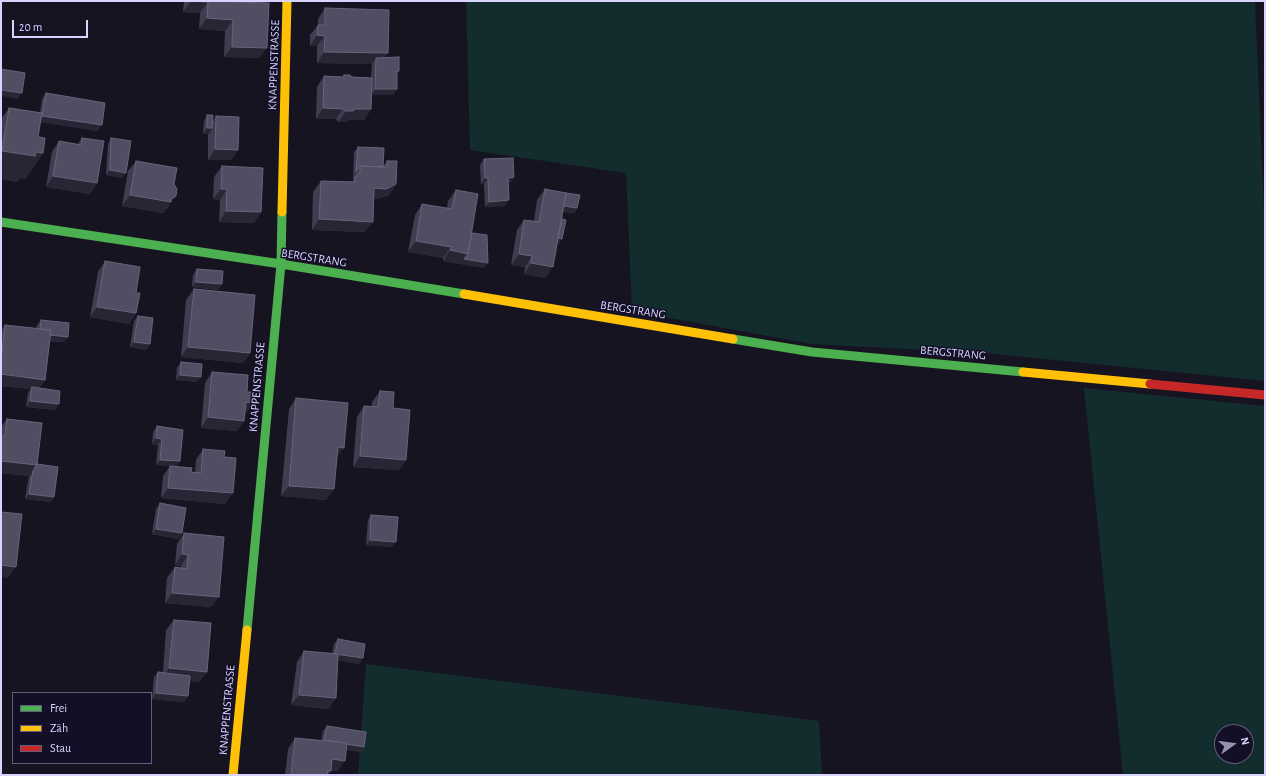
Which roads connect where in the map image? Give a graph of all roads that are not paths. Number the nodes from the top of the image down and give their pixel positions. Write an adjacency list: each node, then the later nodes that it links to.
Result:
1 (288, 1): 3 (street, KNAPPENSTRASSE)
2 (1, 222): 3 (street, BERGSTRANG)
3 (280, 264): 4 (street, BERGSTRANG); 5 (street, KNAPPENSTRASSE)
4 (1265, 395)
5 (233, 775)

